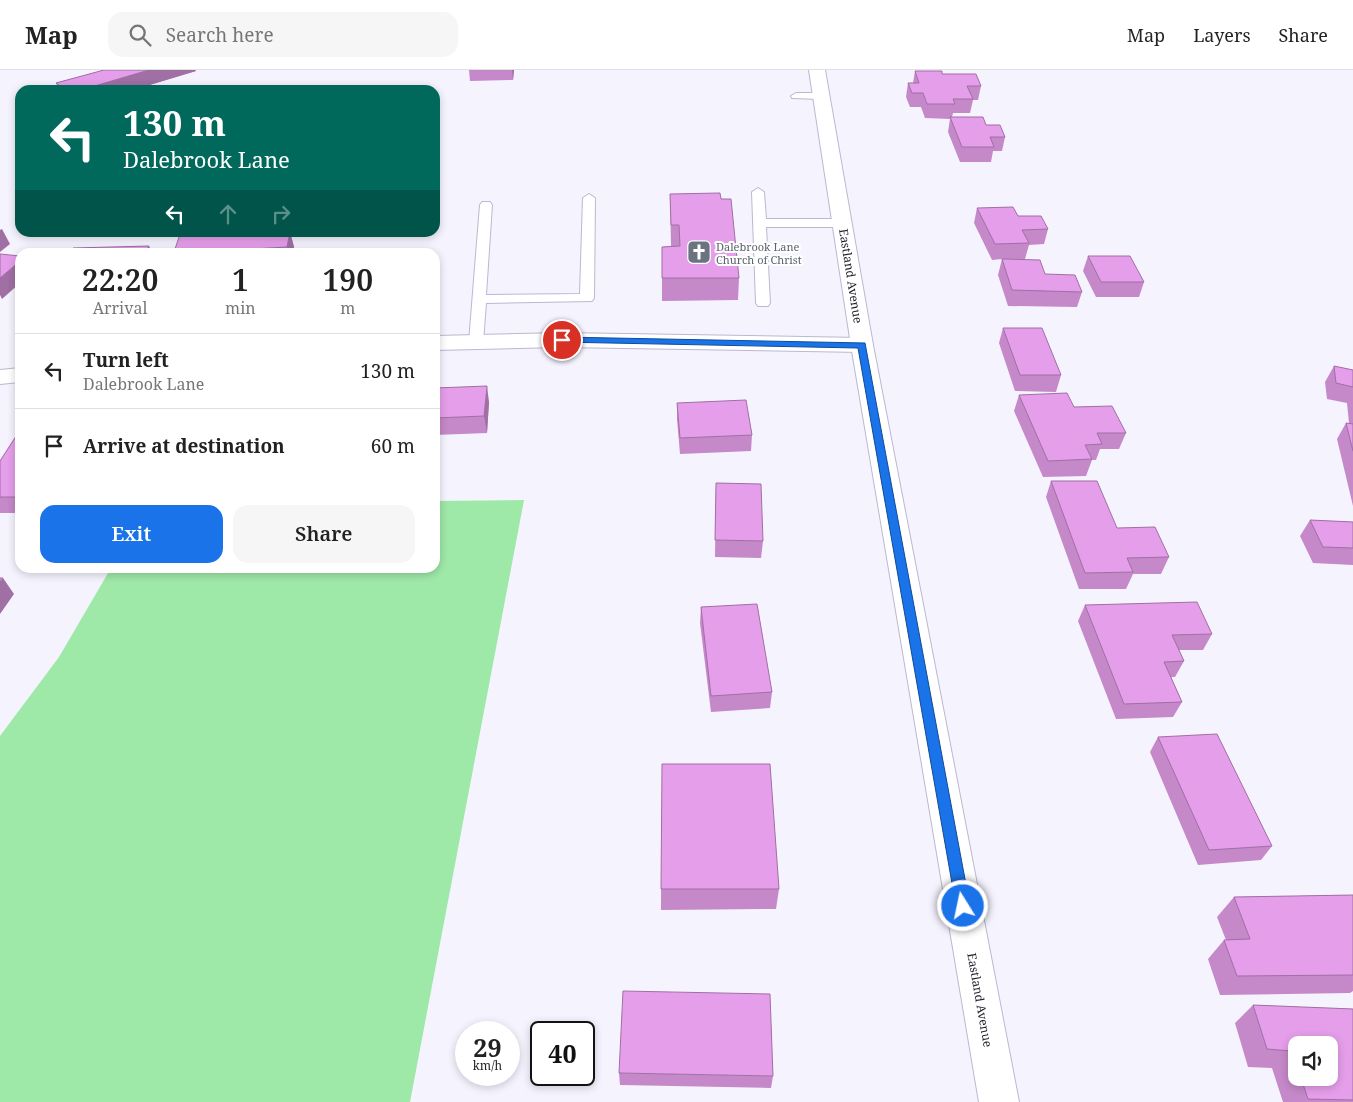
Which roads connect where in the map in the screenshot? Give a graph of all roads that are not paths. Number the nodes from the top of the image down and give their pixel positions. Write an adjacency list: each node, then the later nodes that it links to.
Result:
1 (811, 87): 6 (street, Eastland Avenue)
2 (758, 192): 5 (lane)
3 (589, 198): 7 (lane)
4 (486, 204): 7 (lane)
5 (759, 223): 6 (lane); 8 (lane)
6 (842, 223): 11 (street, Eastland Avenue)
7 (479, 298): 9 (lane)
8 (763, 303)
9 (476, 342): 10 (street); 11 (street)
10 (440, 343)
11 (862, 345): 14 (street, Eastland Avenue)
12 (15, 376): 13 (street)
13 (0, 377)
14 (999, 1102)

